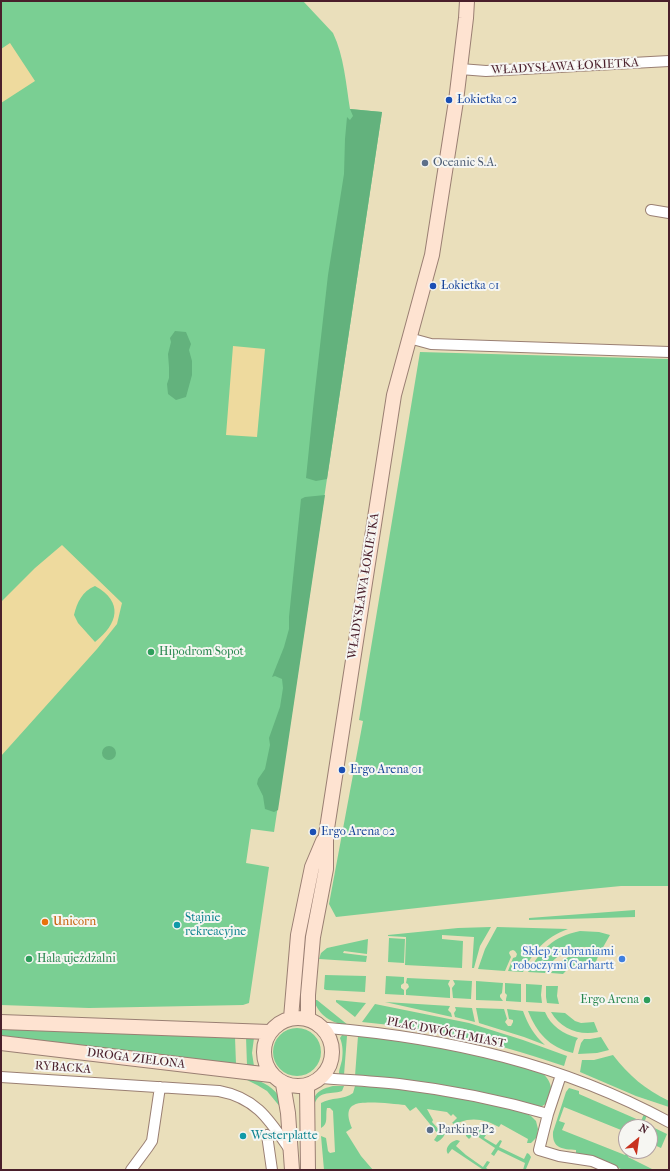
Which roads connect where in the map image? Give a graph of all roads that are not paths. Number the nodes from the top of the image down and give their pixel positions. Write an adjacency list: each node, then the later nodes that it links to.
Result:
1 (467, 1): 3 (street, WŁADYSŁAWA ŁOKIETKA)
2 (669, 61): 3 (street, WŁADYSŁAWA ŁOKIETKA)
3 (460, 69): 6 (street, WŁADYSŁAWA ŁOKIETKA)
4 (651, 210): 5 (street)
5 (669, 213)
6 (409, 338): 7 (street); 8 (street, WŁADYSŁAWA ŁOKIETKA)
7 (669, 352)
8 (326, 835): 9 (street, WŁADYSŁAWA ŁOKIETKA); 10 (street, WŁADYSŁAWA ŁOKIETKA)
9 (292, 1018): 10 (street); 13 (street)
10 (308, 1019): 12 (street)
11 (1, 1022): 13 (street)
12 (323, 1029): 16 (street, PLAC DWÓCH MIAST); 18 (street)
13 (270, 1032): 15 (street)
14 (1, 1043): 15 (street, DROGA ZIELONA)
15 (271, 1074): 19 (street)
16 (561, 1075): 22 (street); 23 (street, PLAC DWÓCH MIAST)
17 (1, 1077): 21 (street, RYBACKA)
18 (320, 1078): 20 (street); 22 (street)
19 (283, 1084): 20 (street); 25 (street)
20 (307, 1086): 29 (street)
21 (160, 1087): 25 (street, RYBACKA); 26 (street)
22 (548, 1114): 30 (street)
23 (669, 1122)
24 (267, 1135): 27 (street)
25 (291, 1150): 28 (street)
26 (131, 1170)
27 (272, 1170)
28 (292, 1170)
29 (308, 1170)
30 (613, 1170)

